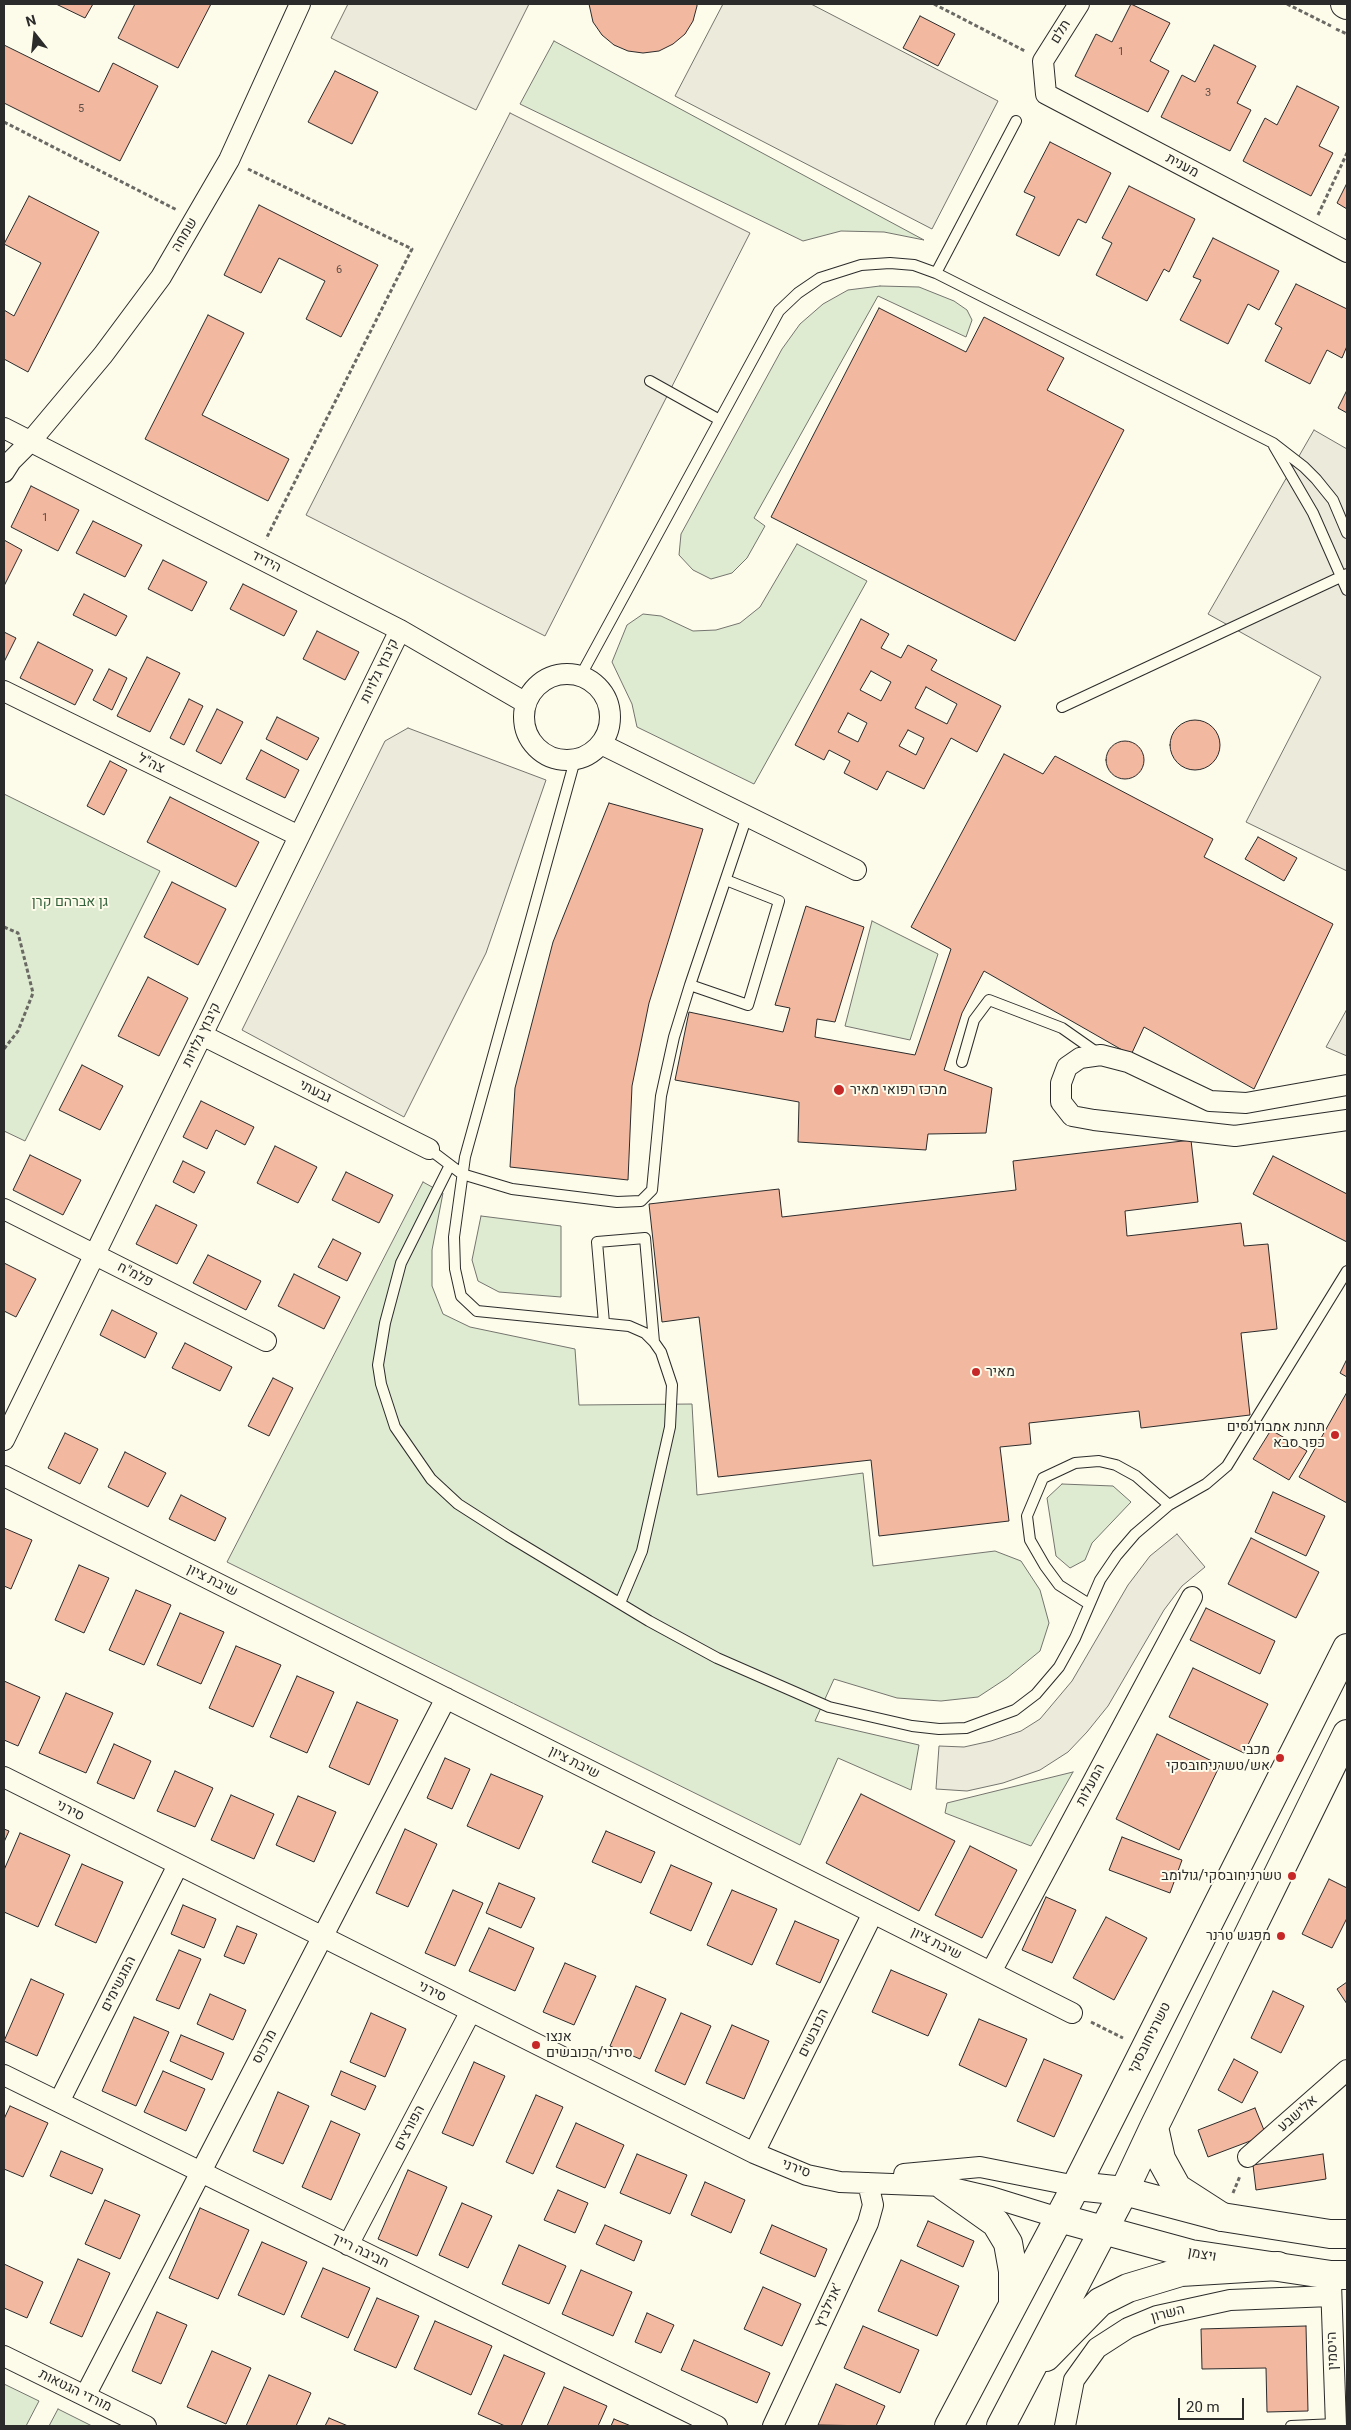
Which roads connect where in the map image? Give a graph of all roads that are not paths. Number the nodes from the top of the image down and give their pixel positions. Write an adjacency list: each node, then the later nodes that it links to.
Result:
1 (300, 4): 10 (street, שמחה)
2 (1078, 4): 3 (street, תלם)
3 (1043, 61): 5 (street, מענית)
4 (1016, 122): 6 (lane)
5 (1347, 252)
6 (936, 273): 8 (lane); 11 (lane)
7 (650, 381): 8 (lane)
8 (718, 419): 17 (lane)
9 (4, 428): 10 (street, הידיד)
10 (30, 442): 12 (street, שמחה); 16 (street, הידיד)
11 (1273, 443): 13 (lane); 14 (lane)
12 (4, 472)
13 (1347, 533)
14 (1344, 575): 15 (lane); 20 (lane)
15 (1347, 590)
16 (400, 630): 19 (street, הידיד); 24 (street, קיבוץ גלויות)
17 (581, 676): 19 (street); 21 (street)
18 (4, 691): 24 (street, צה"ל)
19 (526, 703): 22 (street)
20 (1062, 707)
21 (601, 744): 22 (street); 23 (street)
22 (575, 760): 35 (lane)
23 (747, 816): 25 (street); 26 (lane)
24 (299, 836): 28 (street, קיבוץ גלויות)
25 (856, 870)
26 (726, 880): 27 (lane); 27 (lane)
27 (690, 985): 35 (lane)
28 (202, 1035): 33 (street, גבעתי); 37 (street, קיבוץ גלויות)
29 (1101, 1055): 30 (lane); 31 (street); 32 (street)
30 (962, 1062)
31 (1347, 1085)
32 (1347, 1120)
33 (429, 1150): 34 (lane)
34 (450, 1165): 35 (lane); 46 (lane)
35 (462, 1174): 39 (lane)
36 (4, 1209): 37 (street, פלמ"ח)
37 (95, 1254): 40 (street, פלמ"ח); 42 (street, קיבוץ גלויות)
38 (1347, 1271): 44 (lane)
39 (604, 1323): 41 (lane); 41 (lane)
40 (266, 1341)
41 (654, 1342): 46 (lane)
42 (4, 1440)
43 (4, 1476): 49 (street, שיבת ציון)
44 (1169, 1505): 47 (lane); 47 (lane)
45 (1192, 1597): 55 (street, המעלות)
46 (620, 1603): 47 (lane)
47 (1089, 1604)
48 (1347, 1648): 67 (main road, טשרניחובסקי)
49 (446, 1698): 53 (street, שיבת ציון); 54 (street, מרכוס)
50 (1347, 1734): 61 (main road)
51 (4, 1777): 52 (street, סירני)
52 (178, 1865): 54 (street, סירני); 60 (street, המגשימים)
53 (873, 1913): 55 (street, שיבת ציון); 62 (street, הכובשים)
54 (322, 1937): 56 (street, סירני); 64 (street, מרכוס)
55 (991, 1972): 57 (street, שיבת ציון)
56 (471, 2011): 62 (street, סירני); 73 (street, הפורצים)
57 (1072, 2013)
58 (1347, 2070): 63 (street, אלישבע)
59 (4, 2075): 60 (street, חביבה רייך)
60 (59, 2102): 64 (street, חביבה רייך)
61 (1154, 2127): 68 (main road); 69 (main road)
62 (754, 2153): 65 (street, סירני)
63 (1248, 2157)
64 (200, 2172): 73 (street, חביבה רייך); 79 (street, מרכוס)
65 (868, 2183): 66 (street, סירני); 67 (street, סירני); 83 (street, אנילביץ')
66 (944, 2186): 70 (street, סירני); 76 (main road)
67 (1076, 2186): 68 (main road); 70 (main road, טשרניחובסקי)
68 (1124, 2191): 69 (main road); 71 (main road)
69 (1222, 2217): 72 (main road)
70 (1059, 2218): 71 (main road, ויצמן); 76 (main road, טשרניחובסקי)
71 (1102, 2231): 74 (main road, ויצמן); 78 (main road)
72 (1347, 2234)
73 (348, 2245): 82 (street, חביבה רייך)
74 (1278, 2266): 75 (main road, ויצמן); 78 (main road)
75 (1337, 2282): 80 (street, היסמין); 86 (street, השרון)
76 (1013, 2305): 84 (main road, טשרניחובסקי)
77 (4, 2356): 79 (street, מורדי הגטאות)
78 (1027, 2376): 85 (main road)
79 (85, 2396): 81 (street, מורדי הגטאות)
80 (1336, 2425): 87 (lane)
81 (146, 2426)
82 (716, 2426)
83 (773, 2426)
84 (949, 2426)
85 (1001, 2426)
86 (1065, 2426)
87 (1291, 2426)

